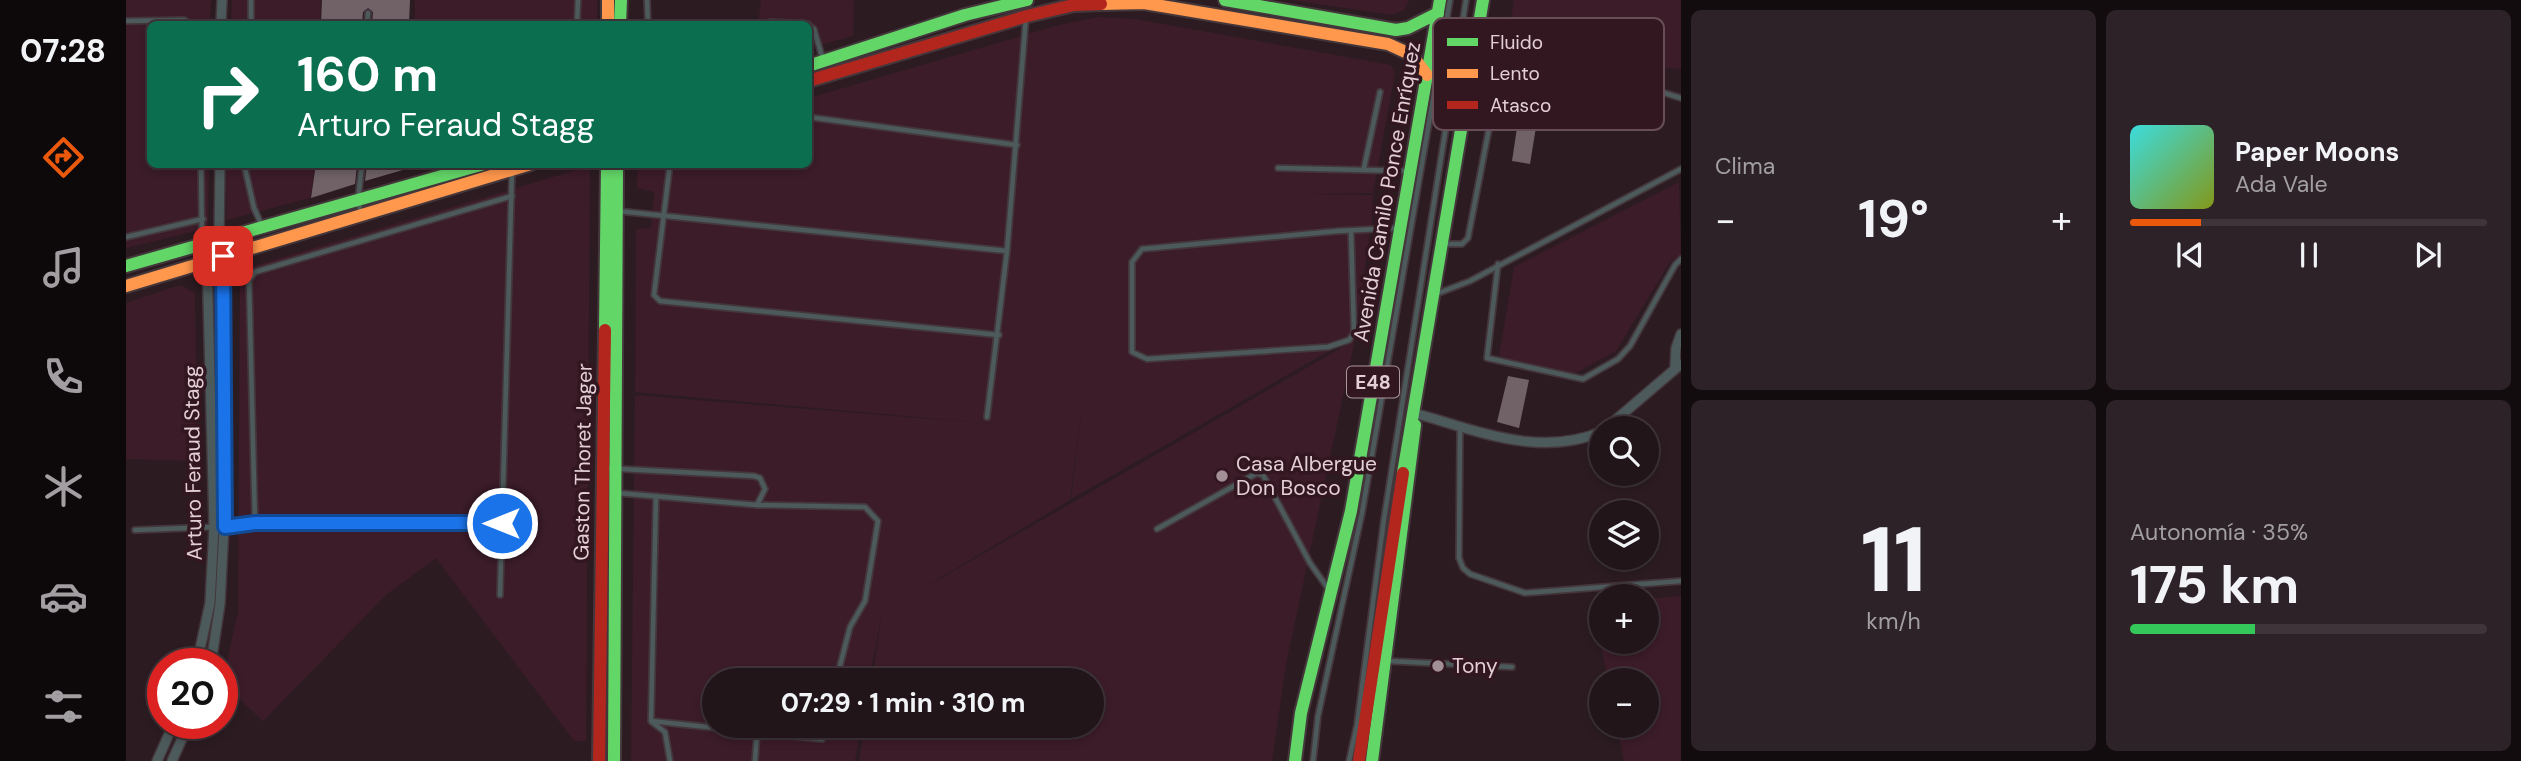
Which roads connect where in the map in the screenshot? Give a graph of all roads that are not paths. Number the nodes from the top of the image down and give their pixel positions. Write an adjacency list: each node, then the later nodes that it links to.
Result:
1 (222, 0): 20 (street)
2 (578, 0): 23 (lane)
3 (608, 0): 24 (street)
4 (621, 0): 25 (street)
5 (647, 0): 26 (lane)
6 (1027, 0): 29 (street)
7 (1225, 0): 12 (street)
8 (1450, 0): 15 (lane, Avenida Camilo Ponce Enríquez)
9 (1466, 0): 16 (lane)
10 (1483, 0): 17 (street, E48)
11 (251, 1): 21 (lane)
12 (1439, 6)
13 (368, 13): 22 (lane)
14 (1027, 16): 31 (street); 32 (street); 41 (lane)
15 (1447, 18)
16 (1463, 18)
17 (1480, 18)
18 (126, 20): 19 (lane)
19 (186, 21)
20 (221, 21)
21 (251, 21)
22 (367, 21)
23 (577, 21)
24 (608, 21)
25 (620, 21)
26 (648, 21)
27 (812, 28): 29 (lane)
28 (1433, 40): 31 (street, Avenida Camilo Ponce Enríquez / E48)
29 (823, 61): 30 (street)
30 (812, 65)
31 (1427, 75): 55 (street, Avenida Camilo Ponce Enríquez / E48)
32 (812, 80)
33 (1380, 92): 52 (lane)
34 (1664, 94): 36 (lane)
35 (1433, 99): 116 (lane, Avenida Camilo Ponce Enríquez)
36 (1681, 99)
37 (812, 118): 41 (lane)
38 (1445, 130): 117 (lane)
39 (1463, 130): 68 (street, E48)
40 (1489, 130): 68 (lane)
41 (1017, 145): 69 (lane)
42 (201, 168): 61 (lane)
43 (220, 168): 66 (street)
44 (245, 168): 62 (lane)
45 (362, 168): 57 (lane)
46 (470, 168): 57 (street)
47 (518, 168): 54 (street)
48 (607, 168): 85 (street, Gaston Thoret Jager)
49 (617, 168): 58 (street, Gaston Thoret Jager)
50 (670, 168): 60 (lane)
51 (1278, 168): 52 (lane)
52 (1364, 168): 55 (lane)
53 (1681, 169): 73 (lane)
54 (512, 170): 56 (lane); 59 (street)
55 (1410, 171): 63 (street, Avenida Camilo Ponce Enríquez / E48)
56 (512, 196): 90 (lane); 91 (lane)
57 (358, 200): 59 (lane); 62 (street)
58 (617, 211): 60 (lane); 85 (street, Gaston Thoret Jager)
59 (361, 215): 70 (street)
60 (666, 216): 69 (lane); 78 (lane)
61 (203, 219): 65 (lane); 67 (lane)
62 (262, 227): 66 (street)
63 (1400, 228): 64 (lane); 97 (street, Avenida Camilo Ponce Enríquez / E48)
64 (1351, 231): 64 (lane)
65 (126, 237)
66 (219, 239): 67 (street)
67 (202, 244): 74 (street)
68 (1443, 244): 76 (street, E48)
69 (1007, 251): 78 (lane)
70 (223, 256): 72 (street); 93 (street, Arturo Feraud Stagg)
71 (1681, 259): 73 (lane)
72 (207, 261): 75 (street); 92 (street, Arturo Feraud Stagg)
73 (1498, 264): 76 (lane)
74 (126, 266)
75 (126, 286)
76 (1435, 294): 80 (street, E48)
77 (1681, 334): 79 (street)
78 (999, 335): 82 (lane)
79 (1678, 366): 81 (street)
80 (1414, 413): 83 (street); 101 (street, E48); 118 (street, E48)
81 (1620, 416)
82 (987, 417)
83 (1460, 426): 84 (street); 96 (lane)
84 (1589, 437)
85 (609, 468): 86 (street, Gaston Thoret Jager); 87 (street, Gaston Thoret Jager); 89 (lane)
86 (600, 492): 87 (lane); 111 (street, Gaston Thoret Jager)
87 (615, 493): 88 (lane); 112 (street, Gaston Thoret Jager)
88 (656, 496): 89 (lane); 104 (lane)
89 (757, 505): 103 (lane)
90 (255, 523): 91 (lane); 93 (lane)
91 (502, 523): 98 (lane)
92 (214, 527): 95 (lane); 99 (street, Arturo Feraud Stagg)
93 (225, 527): 100 (street, Arturo Feraud Stagg)
94 (1157, 529): 97 (lane)
95 (135, 530)
96 (1681, 581)
97 (1330, 590): 115 (street, Avenida Camilo Ponce Enríquez / E48)
98 (500, 595)
99 (200, 648)
100 (213, 648)
101 (1387, 661): 102 (lane); 119 (street, E48)
102 (1512, 667)
103 (839, 668)
104 (651, 721): 105 (lane); 113 (lane)
105 (702, 726)
106 (757, 738): 114 (lane)
107 (167, 739): 109 (street)
108 (182, 739): 110 (street)
109 (157, 761)
110 (172, 761)
111 (599, 761)
112 (614, 761)
113 (670, 761)
114 (755, 761)
115 (1295, 761)
116 (1312, 761)
117 (1349, 761)
118 (1359, 761)
119 (1372, 761)

